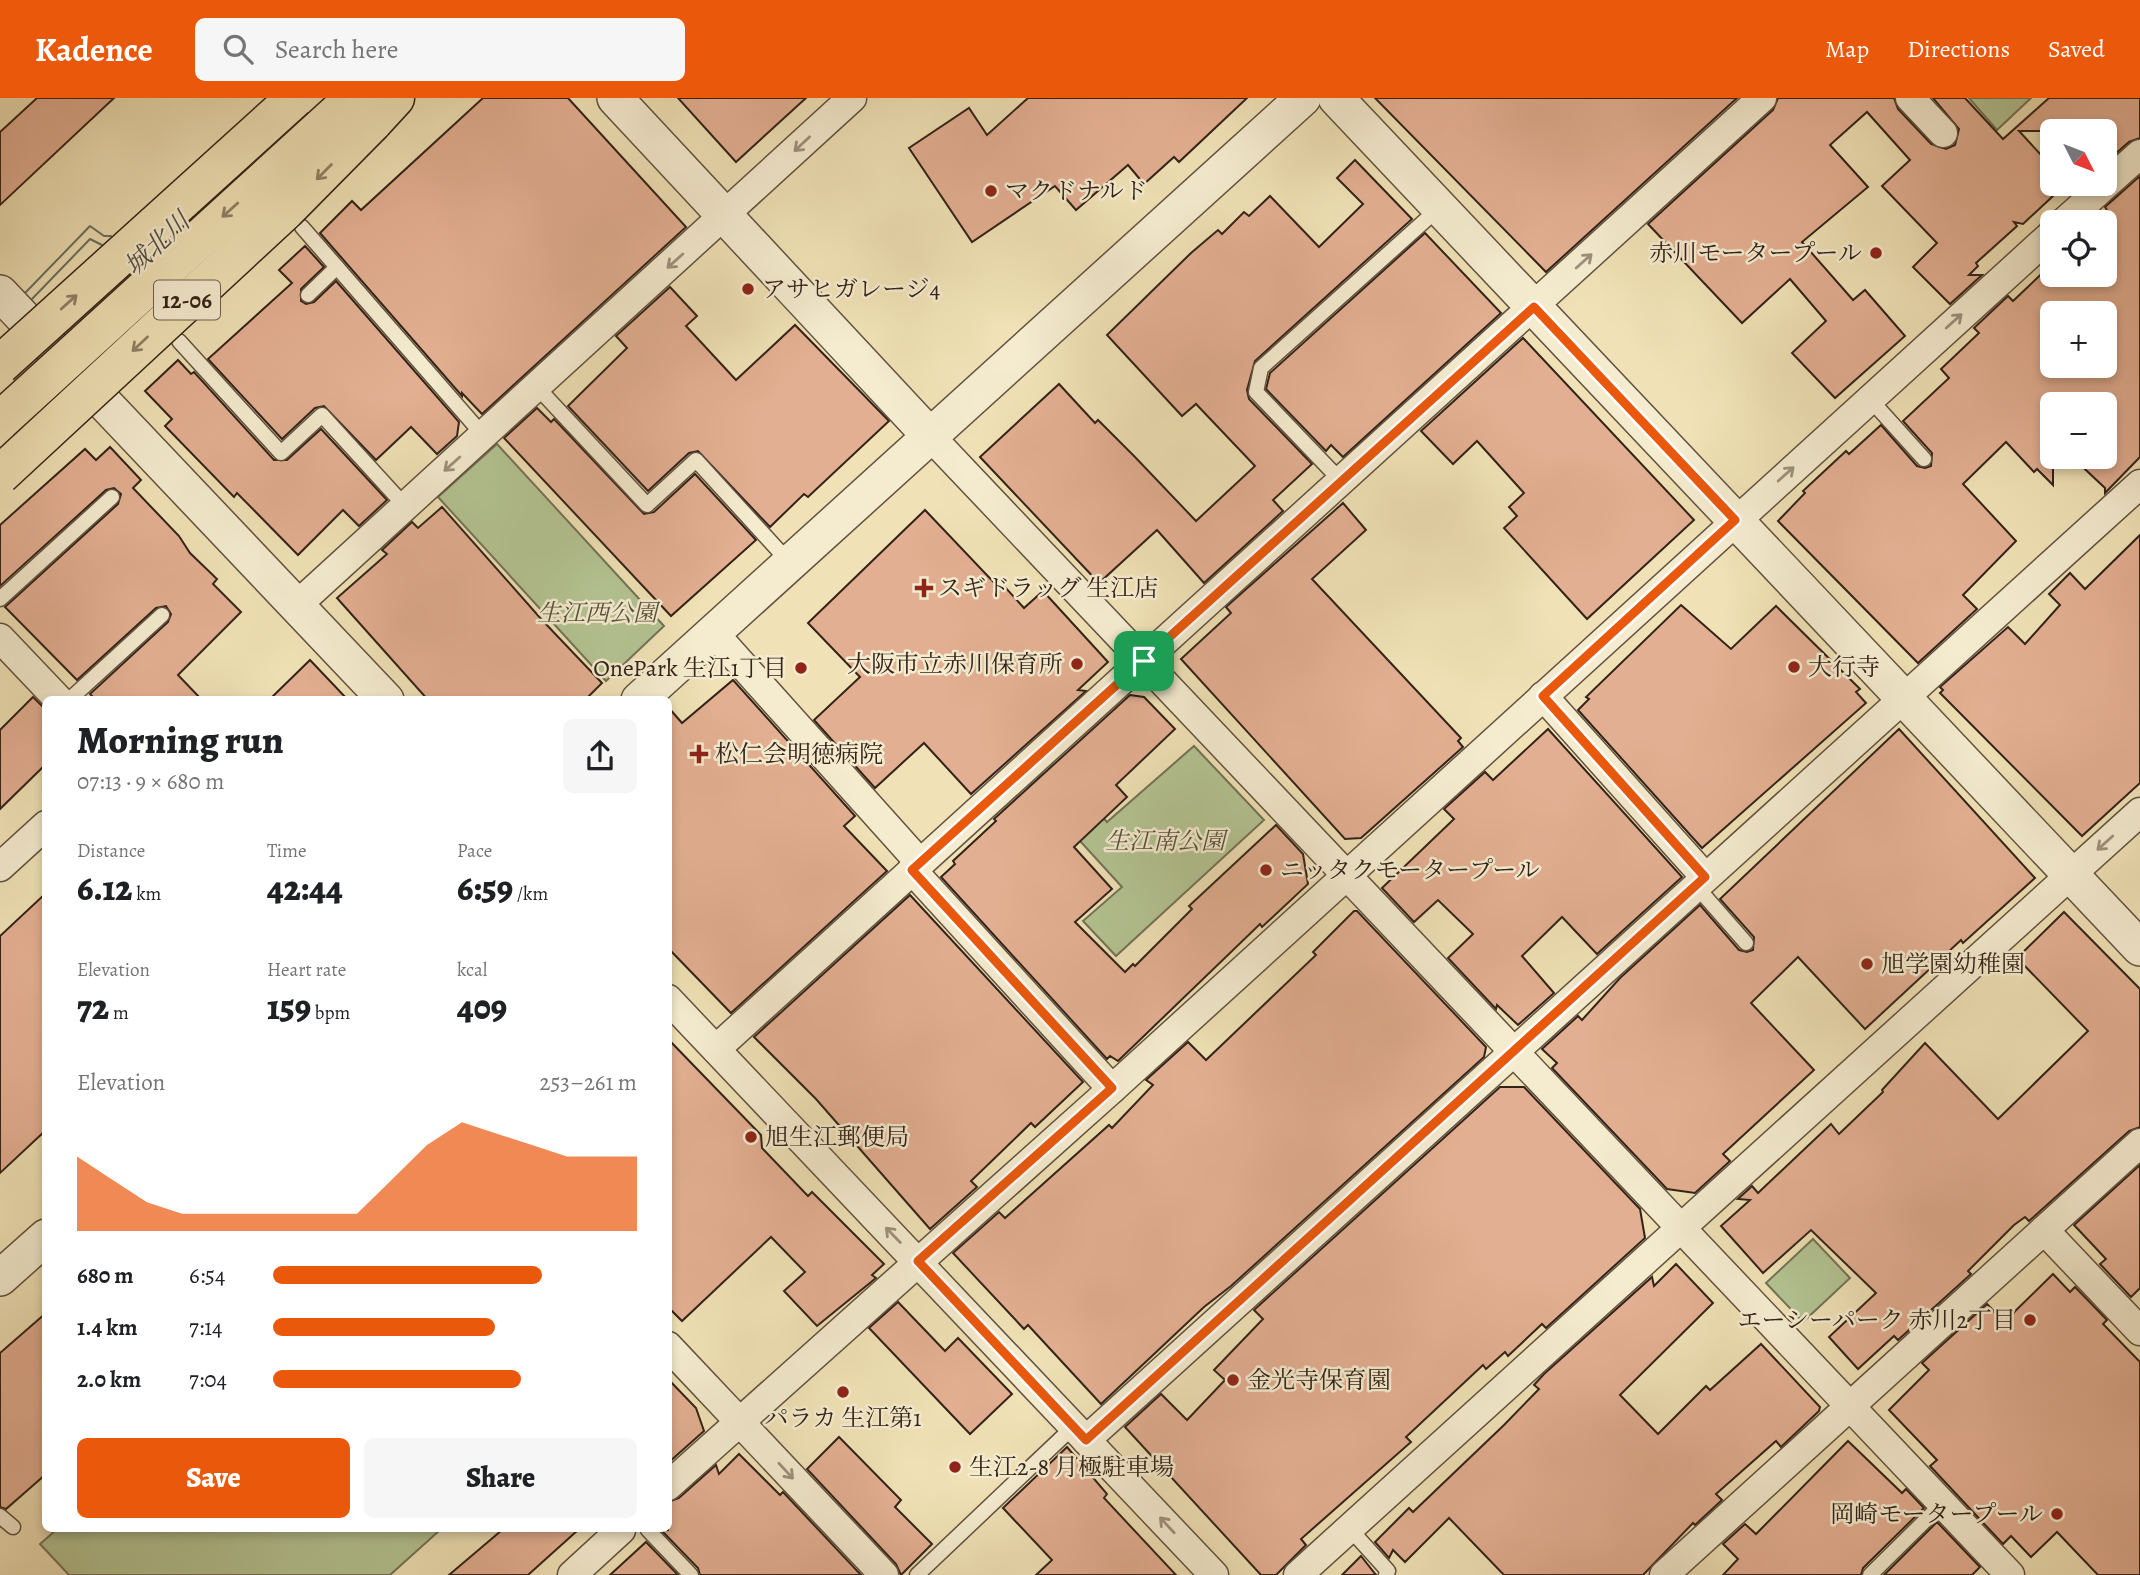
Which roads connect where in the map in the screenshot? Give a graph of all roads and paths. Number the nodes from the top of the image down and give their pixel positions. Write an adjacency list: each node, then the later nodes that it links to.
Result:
1 (295, 98): 22 (highway, one-way to 1, bridge)
2 (354, 98): 25 (highway, one-way to 25, bridge)
3 (395, 98): 29 (highway, 12-06, one-way to 29, bridge)
4 (615, 98): 14 (street)
5 (852, 98): 14 (street, one-way to 14)
6 (1303, 98): 27 (street)
7 (1336, 98): 12 (street)
8 (1762, 98): 20 (street, one-way to 8)
9 (1910, 98): 10 (street)
10 (1943, 134)
11 (2140, 154): 13 (street)
12 (1439, 208): 20 (street); 30 (lane)
13 (2077, 210)
14 (725, 215): 23 (street, one-way to 23); 27 (street)
15 (302, 228): 17 (lane)
16 (2040, 245): 24 (street, one-way to 16)
17 (337, 267): 19 (lane); 26 (lane)
18 (0, 293): 37 (street, bridge)
19 (308, 295)
20 (1534, 307): 30 (street); 34 (street)
21 (179, 341): 33 (lane)
22 (0, 365)
23 (537, 387): 26 (street); 35 (lane)
24 (1869, 398): 28 (lane); 34 (street, one-way to 24)
25 (0, 421)
26 (484, 435): 33 (street, one-way to 33)
27 (930, 436): 35 (street); 41 (street)
28 (1924, 459)
29 (0, 475)
30 (1343, 483): 41 (street)
31 (2140, 484): 47 (street)
32 (112, 498): 36 (lane)
33 (405, 506): 37 (street)
34 (1735, 520): 46 (street); 47 (street)
35 (790, 563): 39 (street)
36 (0, 599)
37 (296, 606): 44 (street)
38 (162, 615): 43 (lane)
39 (713, 632): 45 (street); 51 (street)
40 (0, 638): 42 (street)
41 (1144, 661): 51 (street); 52 (street)
42 (55, 696)
43 (73, 696)
44 (382, 696)
45 (643, 696)
46 (1543, 696): 52 (street); 54 (street)
47 (1903, 698): 53 (street); 54 (street)
48 (2140, 812): 53 (street, one-way to 53)
49 (42, 829): 50 (street)
50 (0, 867)
51 (916, 867): 58 (street); 60 (street)
52 (1346, 874): 59 (street); 60 (street)
53 (2071, 874): 56 (street); 62 (street)
54 (1700, 881): 55 (lane); 59 (street)
55 (1746, 943)
56 (2140, 948)
57 (672, 1003): 58 (street)
58 (716, 1049): 65 (street, one-way to 58)
59 (1514, 1051): 62 (street); 71 (street)
60 (1112, 1088): 65 (street)
61 (2140, 1143): 63 (street)
62 (1682, 1229): 69 (street); 76 (street)
63 (2044, 1230): 67 (street); 69 (street)
64 (42, 1241): 66 (street)
65 (918, 1261): 70 (street); 71 (street)
66 (0, 1278)
67 (2135, 1316)
68 (672, 1350): 70 (street)
69 (1850, 1406): 73 (street); 86 (street)
70 (739, 1421): 72 (street); 81 (street, one-way to 81)
71 (1080, 1433): 82 (lane); 83 (street, one-way to 71)
72 (672, 1482)
73 (1942, 1504): 87 (lane); 88 (street)
74 (0, 1516): 75 (lane)
75 (13, 1527)
76 (1350, 1529): 84 (street); 85 (lane)
77 (619, 1532): 79 (street)
78 (650, 1532): 80 (lane)
79 (572, 1575)
80 (691, 1575)
81 (884, 1575)
82 (917, 1575)
83 (1214, 1575)
84 (1298, 1575)
85 (1386, 1575)
86 (1664, 1575)
87 (1870, 1575)
88 (2010, 1575)

